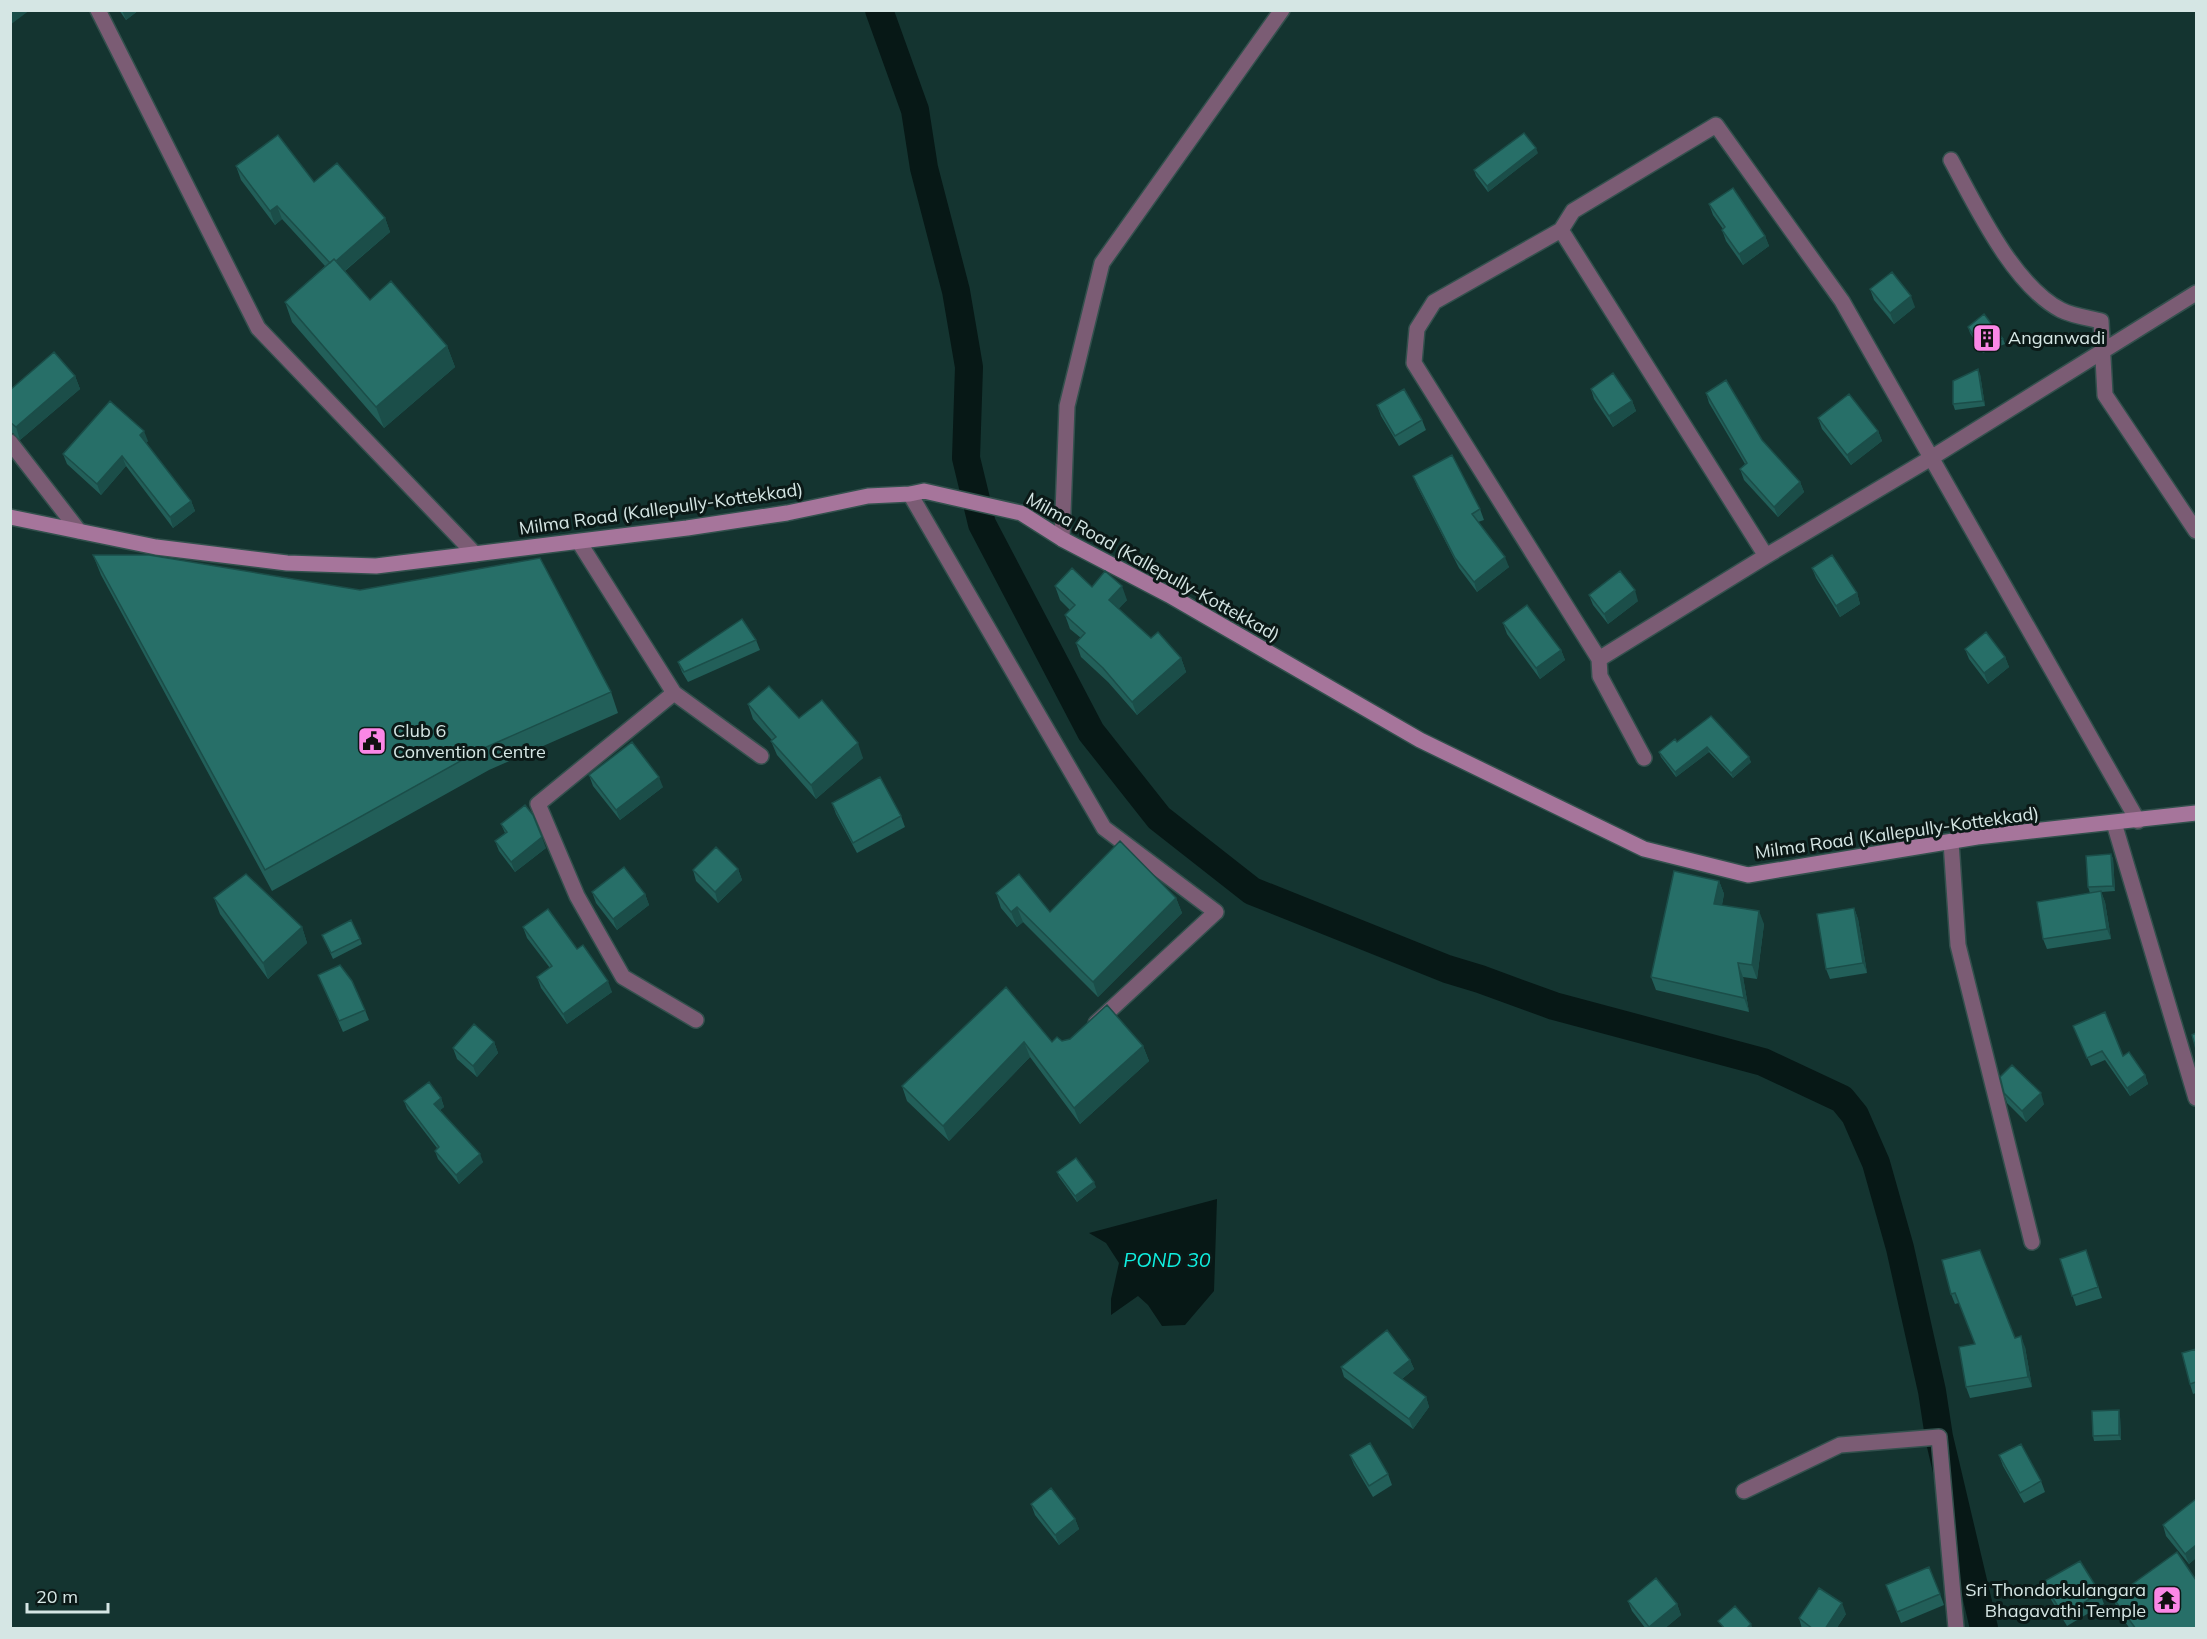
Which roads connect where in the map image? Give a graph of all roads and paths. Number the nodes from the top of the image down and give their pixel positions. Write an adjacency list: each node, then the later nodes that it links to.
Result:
1 (98, 10): 15 (street)
2 (1282, 10): 13 (street)
3 (1951, 160): 6 (street)
4 (1561, 230): 8 (street); 16 (street); 17 (street)
5 (2196, 293): 6 (street)
6 (2102, 351): 8 (street); 12 (street)
7 (10, 442): 11 (street)
8 (1930, 458): 16 (street); 22 (street)
9 (917, 493): 13 (main road, Milma Road (Kallepully-Kottekkad)); 14 (main road, Milma Road (Kallepully-Kottekkad)); 26 (street)
10 (10, 517): 11 (main road, Milma Road (Kallepully-Kottekkad))
11 (79, 531): 15 (main road, Milma Road (Kallepully-Kottekkad))
12 (2196, 531)
13 (1062, 539): 24 (main road, Milma Road (Kallepully-Kottekkad))
14 (579, 542): 15 (main road, Milma Road (Kallepully-Kottekkad)); 18 (street)
15 (474, 554)
16 (1766, 555): 17 (street)
17 (1599, 659): 20 (street)
18 (674, 693): 19 (street); 25 (street)
19 (761, 756)
20 (1644, 758)
21 (2196, 813): 22 (main road, Milma Road (Kallepully-Kottekkad))
22 (2138, 821): 23 (main road, Milma Road (Kallepully-Kottekkad))
23 (2114, 824): 24 (main road, Milma Road (Kallepully-Kottekkad)); 27 (street)
24 (1951, 842): 28 (street)
25 (696, 1020)
26 (1087, 1031)
27 (2196, 1098)
28 (2032, 1242)
29 (1744, 1491): 30 (street)
30 (1956, 1629)

